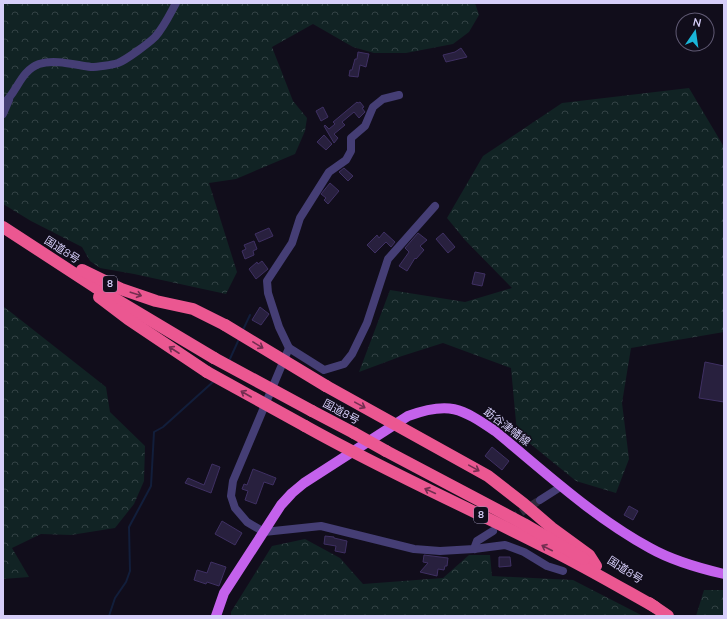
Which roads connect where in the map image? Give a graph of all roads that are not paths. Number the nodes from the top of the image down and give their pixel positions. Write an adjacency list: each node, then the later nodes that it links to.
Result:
1 (176, 3): 3 (street)
2 (399, 95): 8 (street)
3 (6, 102): 4 (street)
4 (3, 114)
5 (435, 206): 8 (street)
6 (3, 226): 7 (highway, 国道8号 / 8); 9 (highway, 8, one-way to 9, bridge)
7 (81, 278): 10 (highway, 8, one-way to 7, bridge); 16 (highway, 国道8号 / 8, bridge)
8 (289, 348): 14 (street)
9 (394, 424): 10 (main road, 莇谷津幡線); 11 (main road, 莇谷津幡線); 16 (highway, 8, one-way to 16)
10 (351, 452): 14 (main road, 莇谷津幡線); 19 (highway, 8, one-way to 10)
11 (562, 486): 12 (street); 18 (main road, 莇谷津幡線)
12 (540, 500)
13 (493, 531): 15 (street)
14 (264, 532): 15 (street); 20 (main road, 莇谷津幡線)
15 (474, 549): 17 (street)
16 (596, 566): 19 (highway, 国道8号 / 8)
17 (563, 571)
18 (724, 574)
19 (655, 607): 21 (highway, 国道8号 / 8)
20 (216, 616)
21 (668, 616)

